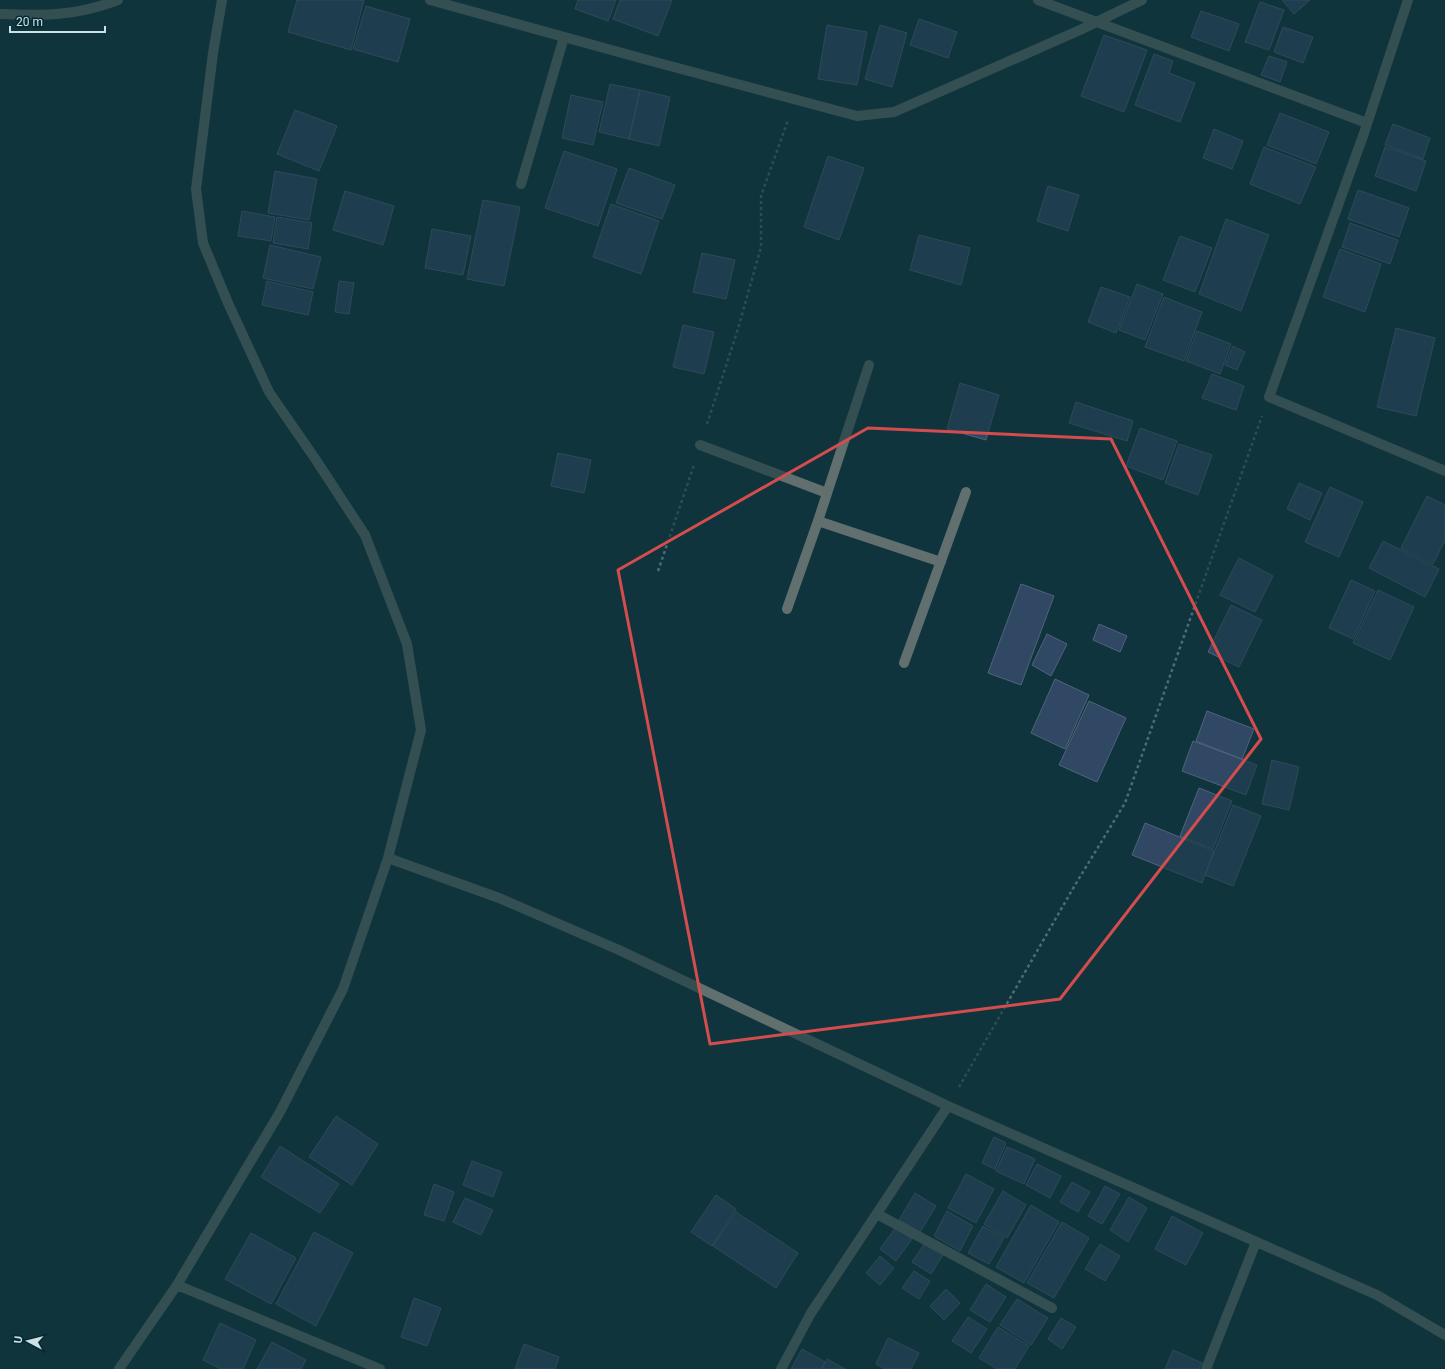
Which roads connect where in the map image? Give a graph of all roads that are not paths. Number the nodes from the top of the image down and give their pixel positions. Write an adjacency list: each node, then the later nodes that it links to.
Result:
1 (118, 0): 7 (street)
2 (222, 0): 21 (street)
3 (430, 0): 9 (street)
4 (1038, 0): 8 (street)
5 (1142, 0): 8 (street)
6 (1408, 0): 10 (street)
7 (0, 14)
8 (1096, 22): 9 (street); 10 (street)
9 (564, 37): 11 (street)
10 (1367, 123): 14 (street)
11 (521, 184)
12 (870, 365): 16 (street)
13 (700, 445): 16 (street)
14 (1445, 471)
15 (966, 492): 18 (street)
16 (827, 493): 17 (street)
17 (818, 521): 18 (street); 19 (street)
18 (941, 562): 20 (street)
19 (787, 609)
20 (904, 663)
21 (388, 858): 22 (street); 25 (street)
22 (948, 1106): 23 (street); 24 (street)
23 (877, 1214): 26 (street); 30 (street)
24 (1256, 1242): 27 (street); 31 (street)
25 (177, 1285): 28 (street); 29 (street)
26 (1052, 1308)
27 (1445, 1335)
28 (119, 1369)
29 (380, 1369)
30 (780, 1369)
31 (1206, 1369)

